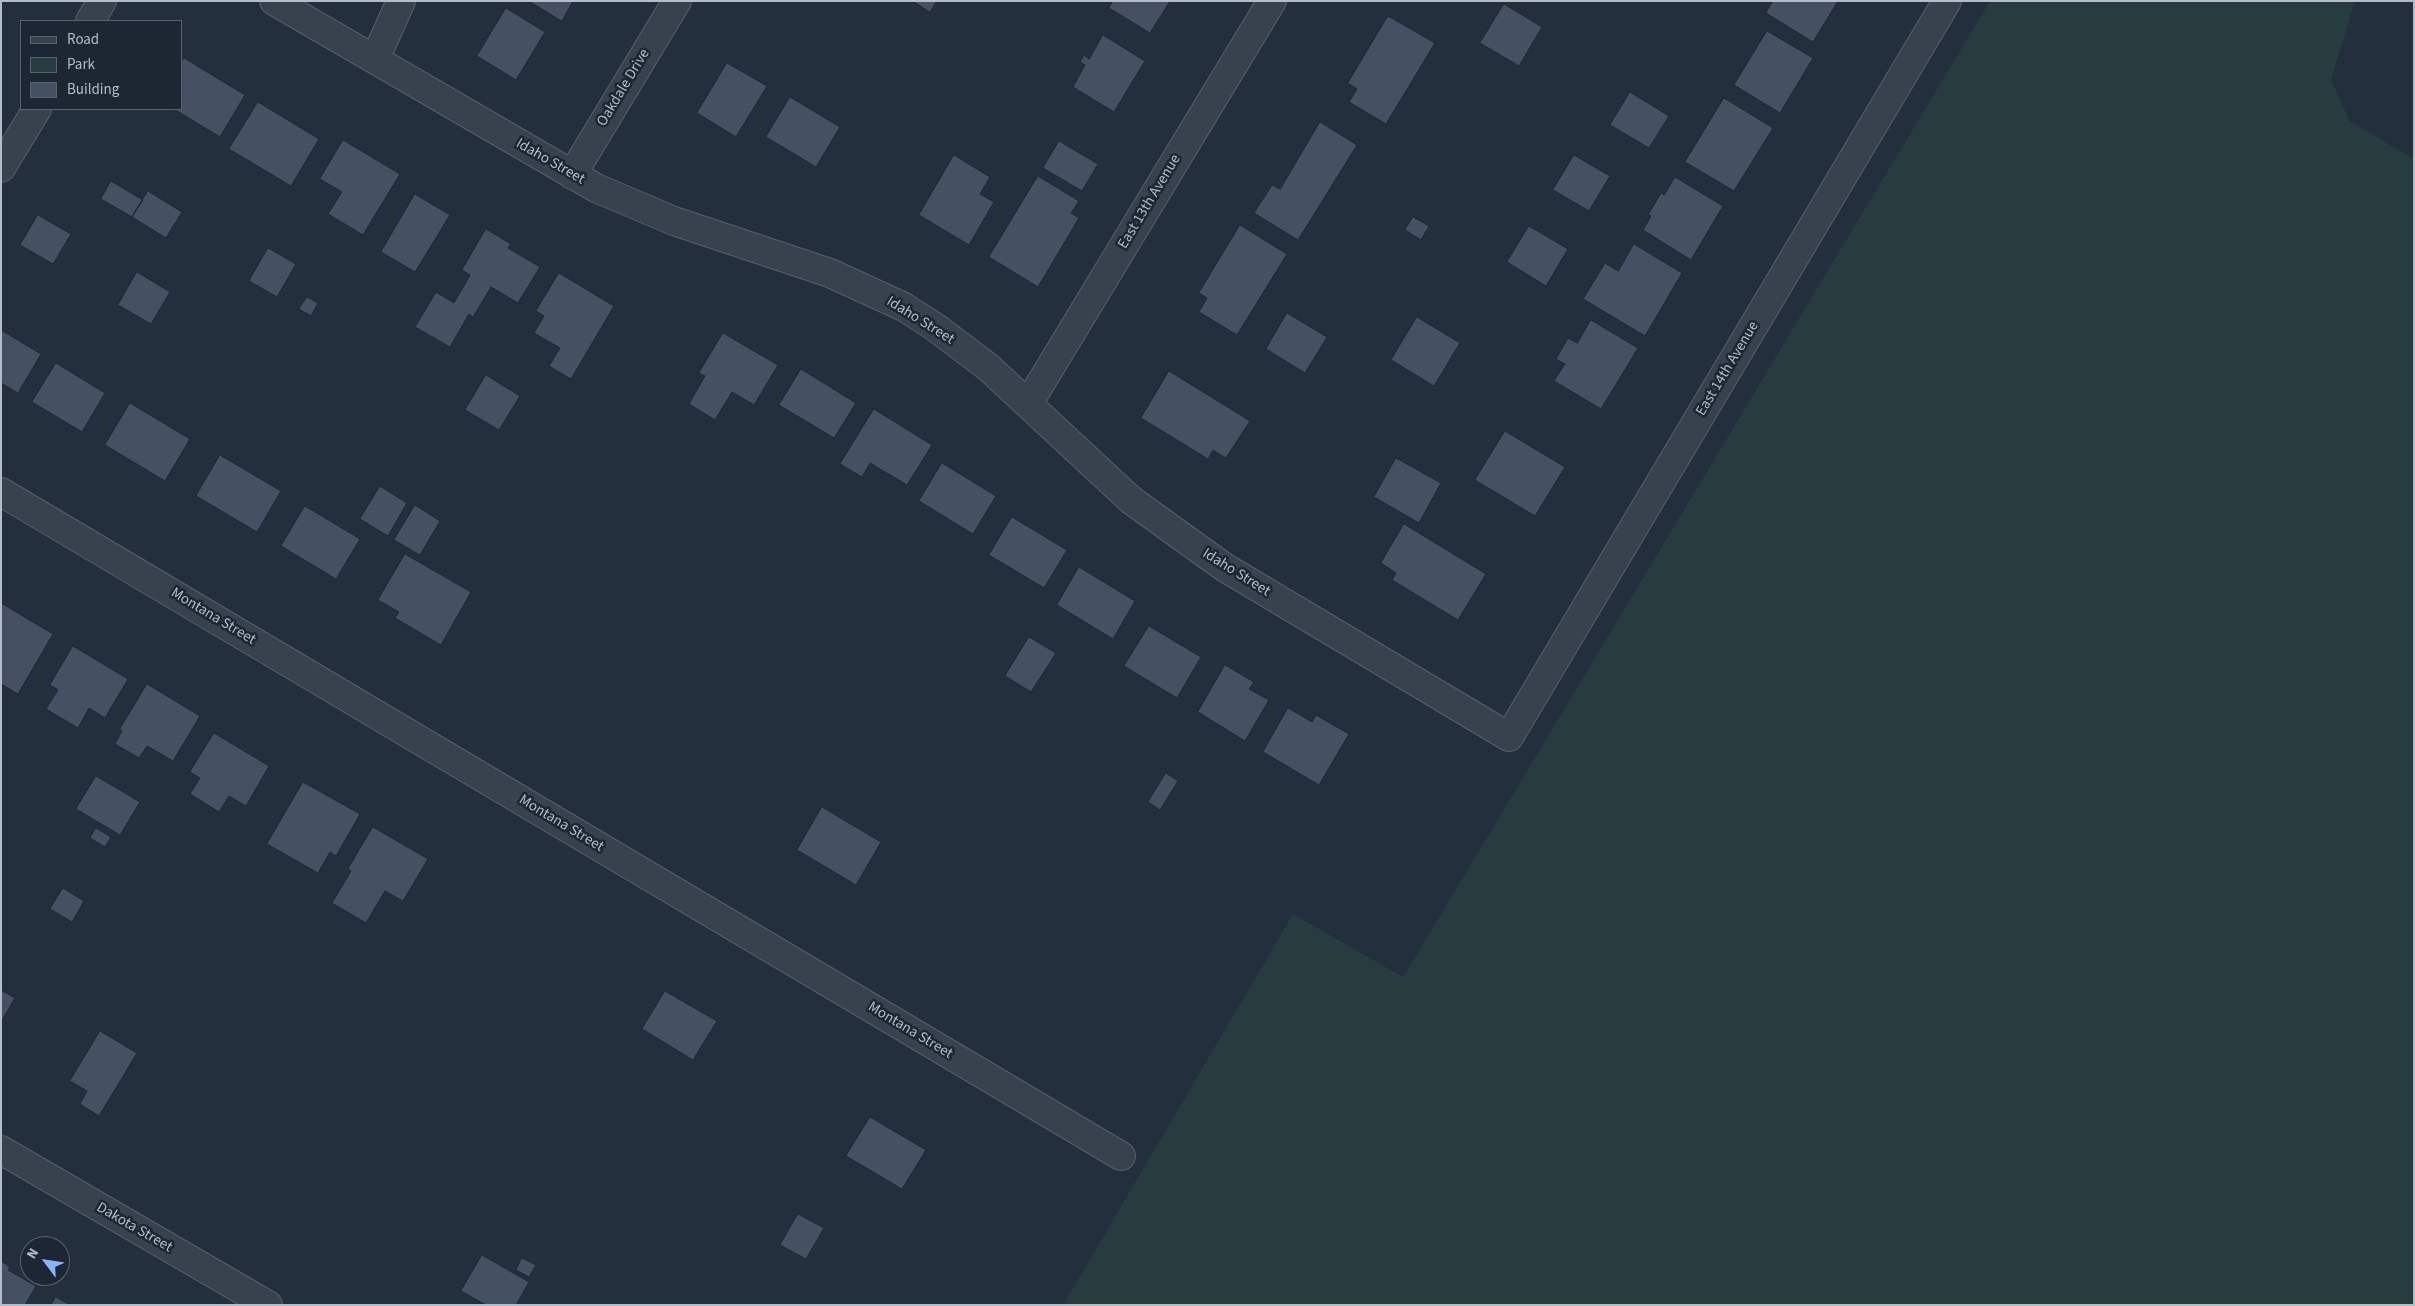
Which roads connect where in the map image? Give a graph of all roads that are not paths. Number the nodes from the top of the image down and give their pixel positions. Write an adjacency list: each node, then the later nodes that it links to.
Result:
1 (102, 1): 7 (street)
2 (274, 1): 8 (street, Idaho Street)
3 (401, 1): 8 (street)
4 (677, 1): 11 (street, Oakdale Drive)
5 (1272, 1): 12 (street, East 13th Avenue)
6 (1948, 1): 14 (street, East 14th Avenue)
7 (91, 20)
8 (375, 59): 11 (street, Idaho Street)
9 (36, 110): 10 (street)
10 (1, 168)
11 (572, 175): 12 (street, Idaho Street)
12 (1028, 404): 14 (street, Idaho Street)
13 (1, 492): 16 (street, Montana Street)
14 (1509, 738)
15 (1, 1150): 17 (street, Dakota Street)
16 (1121, 1156)
17 (268, 1305)

